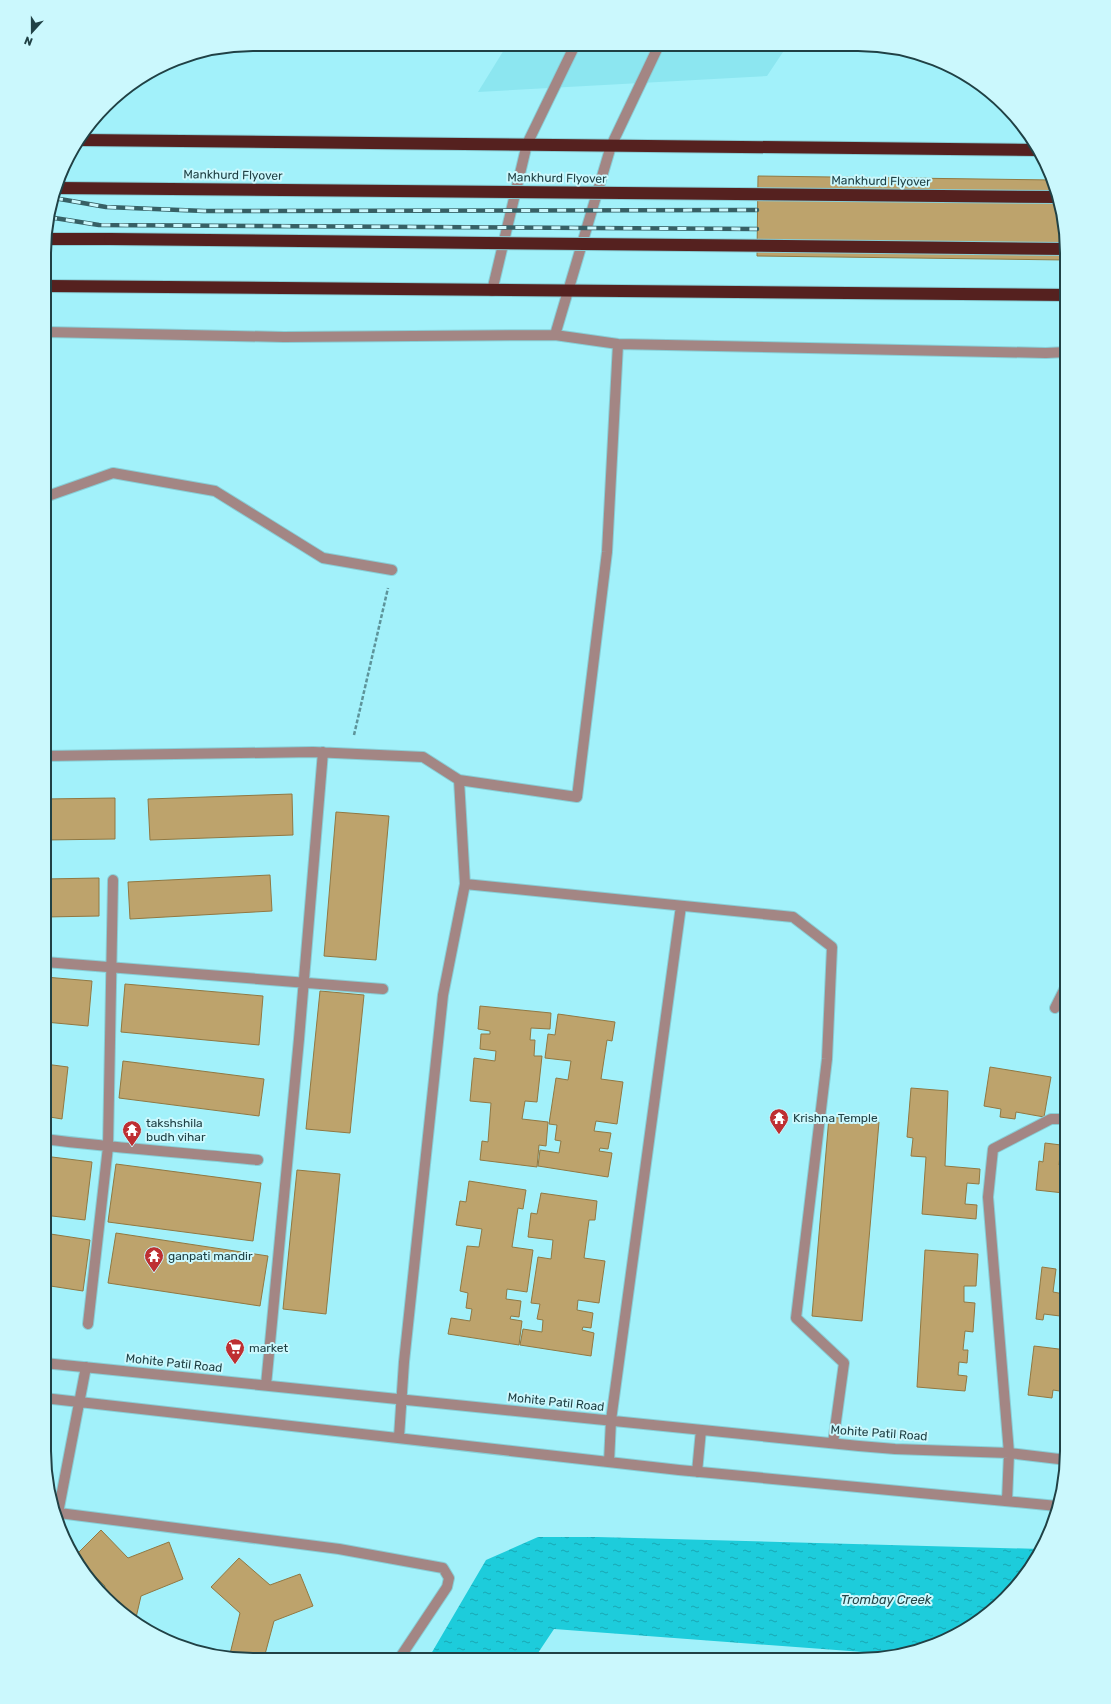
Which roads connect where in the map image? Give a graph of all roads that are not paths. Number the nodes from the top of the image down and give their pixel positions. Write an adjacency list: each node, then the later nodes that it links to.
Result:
1 (572, 51): 4 (street)
2 (656, 51): 5 (street)
3 (86, 140): 4 (highway)
4 (527, 144): 5 (highway); 12 (street)
5 (611, 146): 6 (highway); 13 (street)
6 (1032, 150)
7 (62, 188): 8 (highway, Mankhurd Flyover, bridge)
8 (1052, 197)
9 (51, 239): 10 (highway, bridge)
10 (1060, 249)
11 (51, 286): 12 (highway)
12 (492, 291): 13 (highway)
13 (569, 291): 14 (highway); 16 (street)
14 (1060, 295)
15 (51, 332): 16 (street)
16 (555, 335): 17 (street)
17 (618, 344): 18 (street); 23 (street)
18 (1060, 352)
19 (51, 495): 20 (street)
20 (392, 570)
21 (323, 752): 22 (street); 23 (street); 29 (street)
22 (51, 756)
23 (459, 780): 25 (street)
24 (113, 880): 28 (street)
25 (465, 884): 26 (street); 42 (street)
26 (681, 906): 44 (street); 47 (street)
27 (51, 963): 28 (street)
28 (111, 968): 29 (street); 35 (street)
29 (304, 984): 30 (street); 40 (street)
30 (383, 989)
31 (1060, 998): 32 (street)
32 (1055, 1008)
33 (1060, 1119): 48 (street)
34 (51, 1140): 35 (street)
35 (108, 1147): 36 (street); 37 (street)
36 (258, 1160)
37 (88, 1324)
38 (51, 1364): 39 (street, Mohite Patil Road)
39 (86, 1367): 40 (street, Mohite Patil Road); 43 (street)
40 (266, 1385): 42 (street, Mohite Patil Road)
41 (51, 1399): 43 (street)
42 (401, 1399): 44 (street, Mohite Patil Road); 46 (street)
43 (79, 1402): 46 (street); 54 (street)
44 (611, 1420): 45 (street, Mohite Patil Road); 50 (street)
45 (701, 1430): 47 (street, Mohite Patil Road); 51 (street)
46 (399, 1437): 50 (street)
47 (833, 1443): 48 (street, Mohite Patil Road)
48 (1009, 1453): 49 (street, Mohite Patil Road); 52 (street)
49 (1060, 1459)
50 (609, 1462): 51 (street)
51 (697, 1472): 52 (street)
52 (1007, 1501): 53 (street)
53 (1052, 1506)
54 (59, 1508)
55 (62, 1516): 56 (street)
56 (403, 1653)

